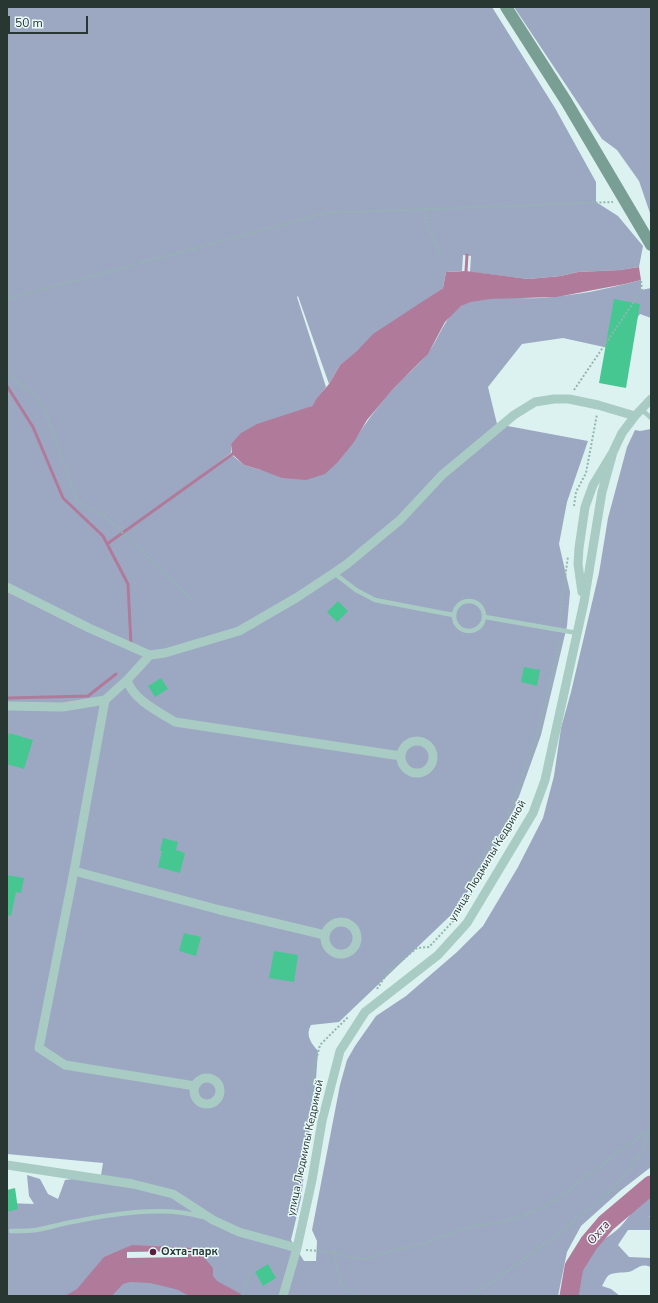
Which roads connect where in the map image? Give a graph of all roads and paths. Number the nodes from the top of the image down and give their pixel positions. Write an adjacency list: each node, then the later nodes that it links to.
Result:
1 (506, 7): 2 (street)
2 (626, 202): 3 (path); 4 (street)
3 (426, 209): 5 (path); 7 (path)
4 (651, 246)
5 (441, 255)
6 (641, 280): 9 (path)
7 (7, 299)
8 (7, 369): 19 (path)
9 (569, 399): 11 (street); 17 (street)
10 (651, 399): 12 (street, улица Людмилы Кедриной)
11 (598, 405): 12 (street); 15 (path)
12 (638, 413): 13 (lane); 14 (street, улица Людмилы Кедриной)
13 (651, 418)
14 (613, 452): 20 (street, улица Людмилы Кедриной); 20 (street, улица Людмилы Кедриной)
15 (574, 508)
16 (568, 554): 23 (path)
17 (334, 573): 21 (lane); 25 (street)
18 (7, 587): 25 (street)
19 (193, 601)
20 (584, 602): 24 (street, улица Людмилы Кедриной)
21 (453, 615): 22 (lane); 22 (lane)
22 (485, 617): 23 (lane)
23 (562, 630): 24 (lane); 32 (path)
24 (577, 633): 41 (street, улица Людмилы Кедриной)
25 (150, 655): 26 (street)
26 (127, 680): 27 (street); 29 (street)
27 (105, 700): 28 (street); 30 (street)
28 (7, 706)
29 (401, 756)
30 (74, 871): 31 (street); 34 (street)
31 (325, 936)
32 (376, 991)
33 (354, 1012): 37 (path)
34 (195, 1086)
35 (651, 1126): 36 (path)
36 (648, 1130): 43 (path); 48 (path)
37 (309, 1136)
38 (7, 1165): 39 (street)
39 (213, 1220): 40 (lane); 41 (street)
40 (11, 1231)
41 (297, 1248): 46 (street, улица Людмилы Кедриной)
42 (309, 1251): 43 (path)
43 (334, 1252): 47 (path)
44 (250, 1272): 45 (path)
45 (243, 1296)
46 (283, 1296)
47 (356, 1296)
48 (466, 1296)

